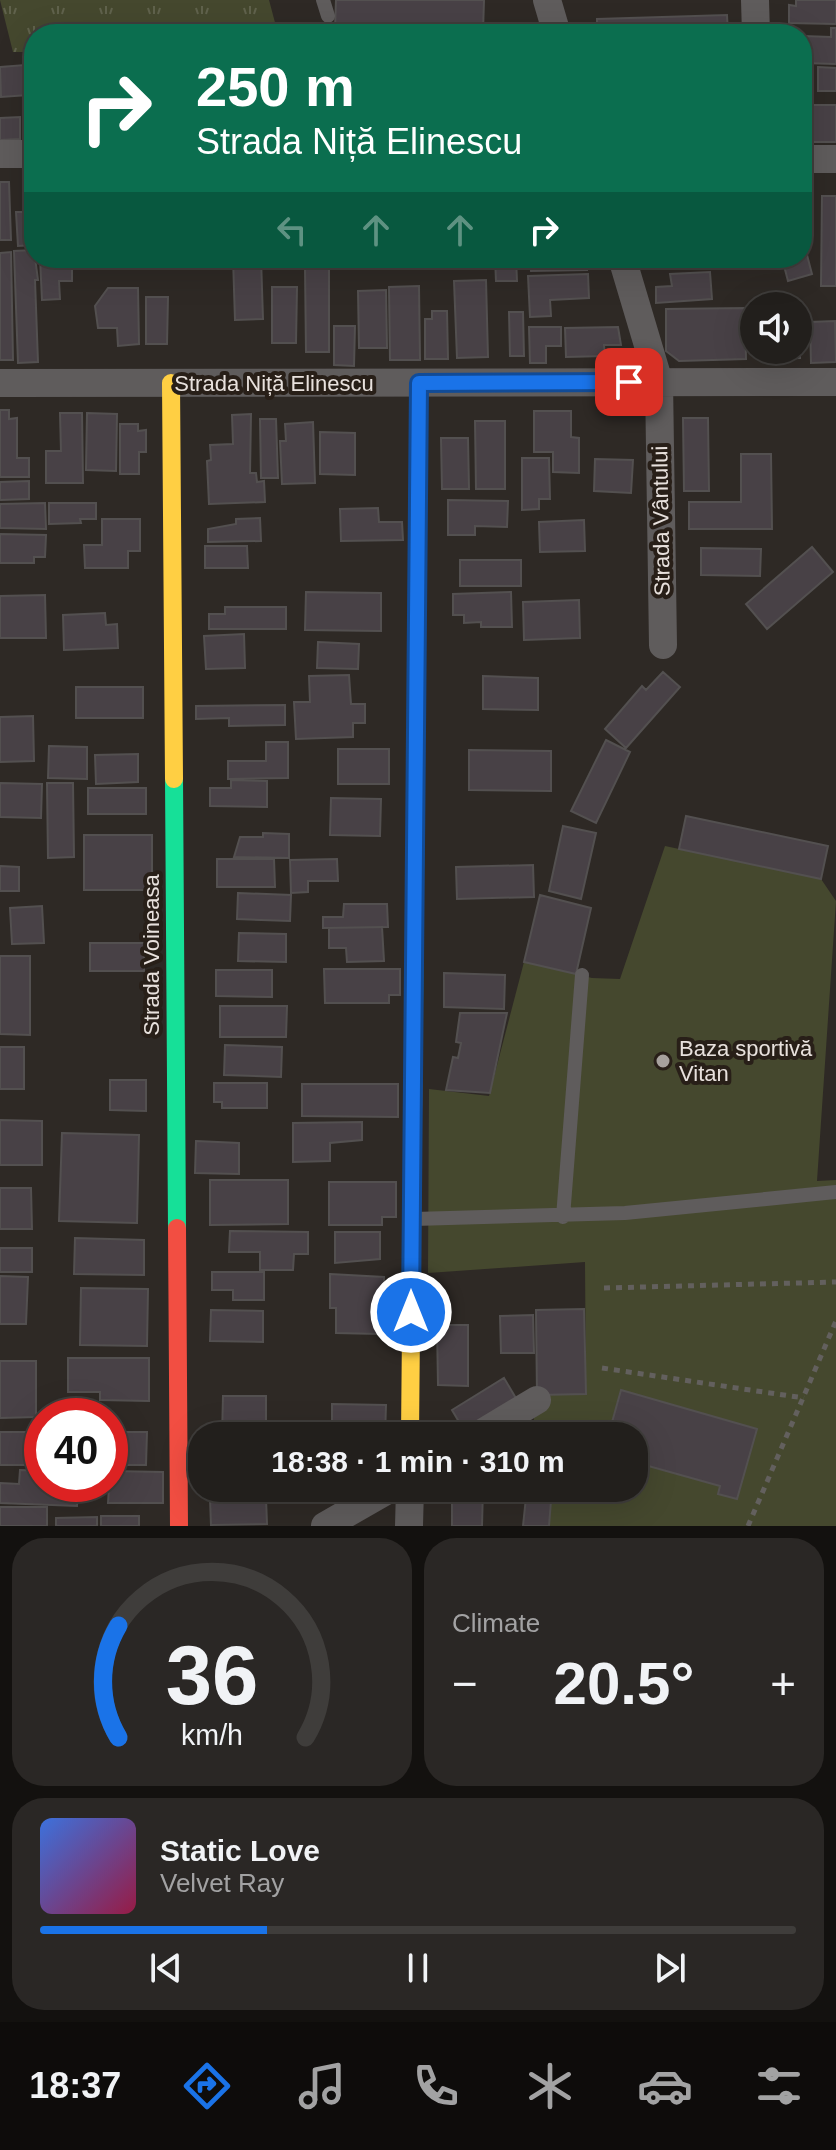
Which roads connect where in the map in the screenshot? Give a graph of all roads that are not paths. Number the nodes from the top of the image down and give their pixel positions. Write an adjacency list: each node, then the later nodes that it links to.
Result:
1 (323, 0): 4 (lane)
2 (547, 0): 5 (street)
3 (755, 0): 6 (street)
4 (328, 16)
5 (554, 24)
6 (756, 24)
7 (0, 154): 8 (street)
8 (24, 154)
9 (812, 159): 10 (street)
10 (836, 159)
11 (625, 268): 12 (street, Strada Vântului)
12 (659, 382): 13 (street, Strada Niță Elinescu); 16 (street, Strada Niță Elinescu); 17 (street, Strada Vântului)
13 (836, 382)
14 (0, 383): 15 (street, Strada Niță Elinescu)
15 (171, 383): 16 (street, Strada Niță Elinescu); 27 (street, Strada Voineasa)
16 (419, 383): 21 (street)
17 (663, 645)
18 (582, 975): 20 (lane)
19 (836, 1192): 20 (lane)
20 (563, 1217): 21 (lane)
21 (412, 1219): 23 (street)
22 (537, 1400): 24 (street)
23 (410, 1422)
24 (500, 1422)
25 (367, 1502): 28 (street)
26 (410, 1502): 29 (street)
27 (179, 1526)
28 (325, 1526)
29 (409, 1526)

